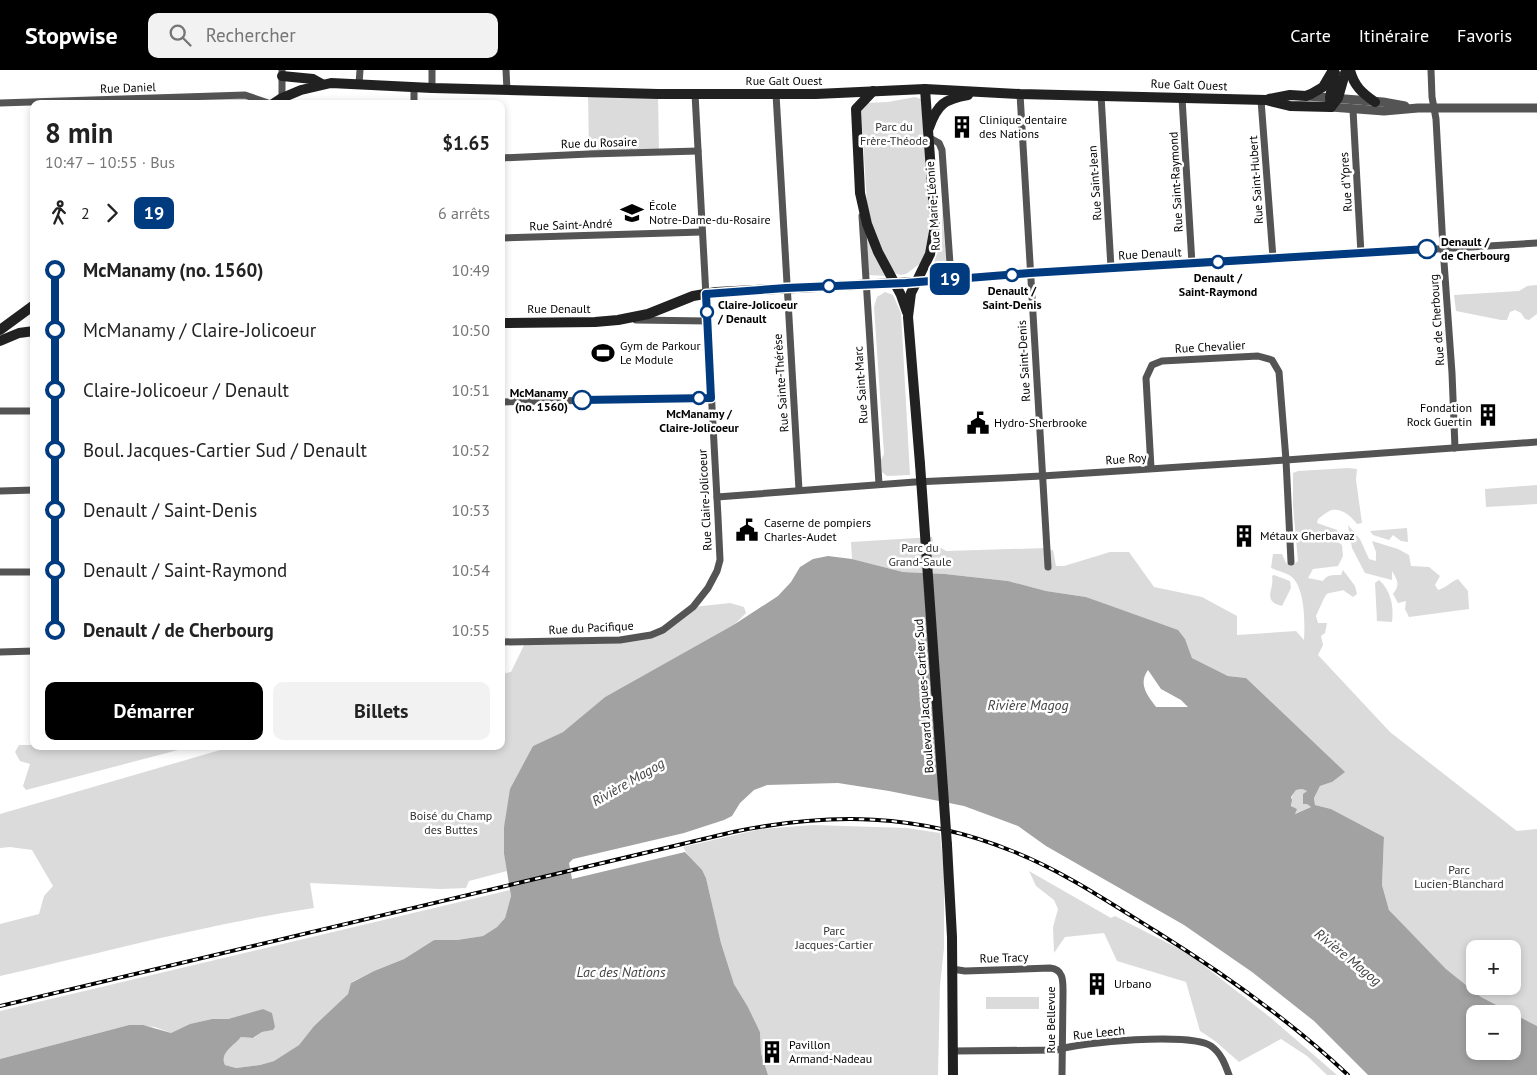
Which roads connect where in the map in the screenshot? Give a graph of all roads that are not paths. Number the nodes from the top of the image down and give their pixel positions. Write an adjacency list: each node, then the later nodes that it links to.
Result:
1 (360, 70): 10 (street)
2 (432, 70): 12 (street)
3 (506, 70): 14 (street)
4 (1334, 70): 21 (main road); 29 (main road)
5 (1346, 70): 29 (main road)
6 (1350, 70): 31 (main road)
7 (1431, 70): 34 (street, Rue de Cherbourg)
8 (282, 73): 9 (main road); 25 (street)
9 (322, 84): 10 (main road, Rue Galt Ouest); 26 (main road, Rue Galt Ouest)
10 (359, 84): 11 (main road, Rue Galt Ouest)
11 (414, 87): 12 (main road, Rue Galt Ouest); 27 (street)
12 (432, 88): 14 (main road, Rue Galt Ouest)
13 (925, 89): 15 (main road, Rue Galt Ouest); 16 (main road, Rue Galt Ouest); 37 (main road, Rue Marie-Léonie)
14 (507, 90): 17 (main road, Rue Galt Ouest)
15 (873, 92): 18 (main road, Rue Galt Ouest); 40 (main road, Boulevard Jacques-Cartier Sud)
16 (986, 93): 19 (main road, Rue Galt Ouest); 37 (main road)
17 (694, 94): 18 (main road, Rue Galt Ouest); 38 (street, Rue Claire-Jolicoeur)
18 (776, 94): 54 (street, Rue Sainte-Thérèse)
19 (1020, 94): 20 (main road, Rue Galt Ouest); 49 (street, Rue Saint-Denis)
20 (1101, 95): 22 (main road, Rue Galt Ouest); 48 (street, Rue Saint-Jean)
21 (1306, 96): 28 (main road); 29 (street, Rue Galt Ouest)
22 (1182, 98): 28 (main road, Rue Galt Ouest); 47 (street, Rue Saint-Raymond)
23 (92, 100): 24 (street, Rue Daniel)
24 (254, 100)
25 (275, 100)
26 (280, 100)
27 (414, 100)
28 (1264, 100): 29 (main road, Rue Galt Ouest); 46 (street, Rue Saint-Hubert)
29 (1333, 101): 31 (street, Rue Galt Ouest); 36 (street, Rue Galt Ouest)
30 (30, 102): 32 (street, Rue Daniel)
31 (1375, 102): 33 (street, Rue Galt Ouest)
32 (0, 103)
33 (1418, 108): 34 (street, Rue Galt Ouest); 36 (street, Rue Galt Ouest)
34 (1434, 108): 35 (street, Rue Galt Ouest); 44 (street, Rue de Cherbourg)
35 (1537, 108)
36 (1353, 110): 45 (street, Rue d'Ypres)
37 (929, 133): 50 (street, Rue Marie-Léonie); 51 (main road, Rue Marie-Léonie)
38 (698, 151): 39 (street, Rue du Rosaire); 41 (street, Rue Claire-Jolicoeur)
39 (505, 158)
40 (860, 193): 52 (street, Rue Saint-Marc); 53 (main road, Boulevard Jacques-Cartier Sud)
41 (702, 232): 42 (street, Rue Saint-André); 55 (street, Rue Claire-Jolicoeur)
42 (505, 238)
43 (1537, 243): 44 (street, Rue Denault)
44 (1443, 248): 45 (street, Rue Denault); 69 (street, Rue de Cherbourg)
45 (1362, 254): 46 (street, Rue Denault)
46 (1273, 258): 47 (street, Rue Denault)
47 (1192, 264): 48 (street, Rue Denault)
48 (1112, 268): 49 (street, Rue Denault)
49 (1030, 273): 50 (street, Rue Denault); 72 (street, Rue Saint-Denis)
50 (951, 278): 51 (street, Rue Denault)
51 (916, 282): 53 (main road, Rue Denault); 57 (main road, Boulevard Jacques-Cartier Sud)
52 (865, 284): 53 (main road, Rue Denault); 54 (main road, Rue Denault); 73 (street, Rue Saint-Marc)
53 (895, 284): 57 (main road, Boulevard Jacques-Cartier Sud)
54 (786, 288): 55 (main road, Rue Denault); 75 (street, Rue Sainte-Thérèse)
55 (706, 294): 58 (main road, Rue Denault); 59 (street, Rue Claire-Jolicoeur)
56 (30, 308): 61 (main road)
57 (908, 317): 87 (main road, Boulevard Jacques-Cartier Sud, bridge)
58 (618, 320): 59 (street, Rue Denault); 60 (main road, Rue Denault)
59 (707, 321): 64 (street, Rue Claire-Jolicoeur)
60 (505, 322)
61 (0, 330)
62 (30, 332): 63 (main road)
63 (0, 341)
64 (711, 398): 65 (street); 77 (street, Rue Claire-Jolicoeur)
65 (505, 402)
66 (0, 411): 67 (street)
67 (30, 411)
68 (1537, 442): 69 (street, Rue Roy)
69 (1455, 448): 70 (street, Rue Roy)
70 (1286, 460): 71 (street, Rue Roy); 71 (street, Rue Chevalier); 78 (street, Rue Chevalier)
71 (1151, 468): 72 (street, Rue Roy)
72 (1042, 476): 73 (street, Rue Roy); 79 (street, Rue Saint-Denis)
73 (879, 484): 75 (street, Rue Roy)
74 (30, 490): 76 (street)
75 (799, 490): 77 (street, Rue Roy)
76 (0, 491)
77 (717, 497): 82 (street, Rue Claire-Jolicoeur)
78 (1291, 562)
79 (1048, 567)
80 (0, 572): 81 (street)
81 (30, 572)
82 (677, 621): 83 (street, Rue du Pacifique)
83 (505, 642)
84 (30, 651): 85 (street)
85 (0, 652)
86 (1056, 968): 87 (street, Rue Tracy); 88 (street, Rue Bellevue)
87 (952, 970): 89 (main road, Boulevard Jacques-Cartier Sud)
88 (1062, 1048): 89 (street, Rue Leech); 91 (street, Rue Bellevue); 92 (street, Rue Leech)
89 (953, 1051): 90 (main road, Boulevard Jacques-Cartier Sud)
90 (953, 1075)
91 (1062, 1075)
92 (1229, 1075)

